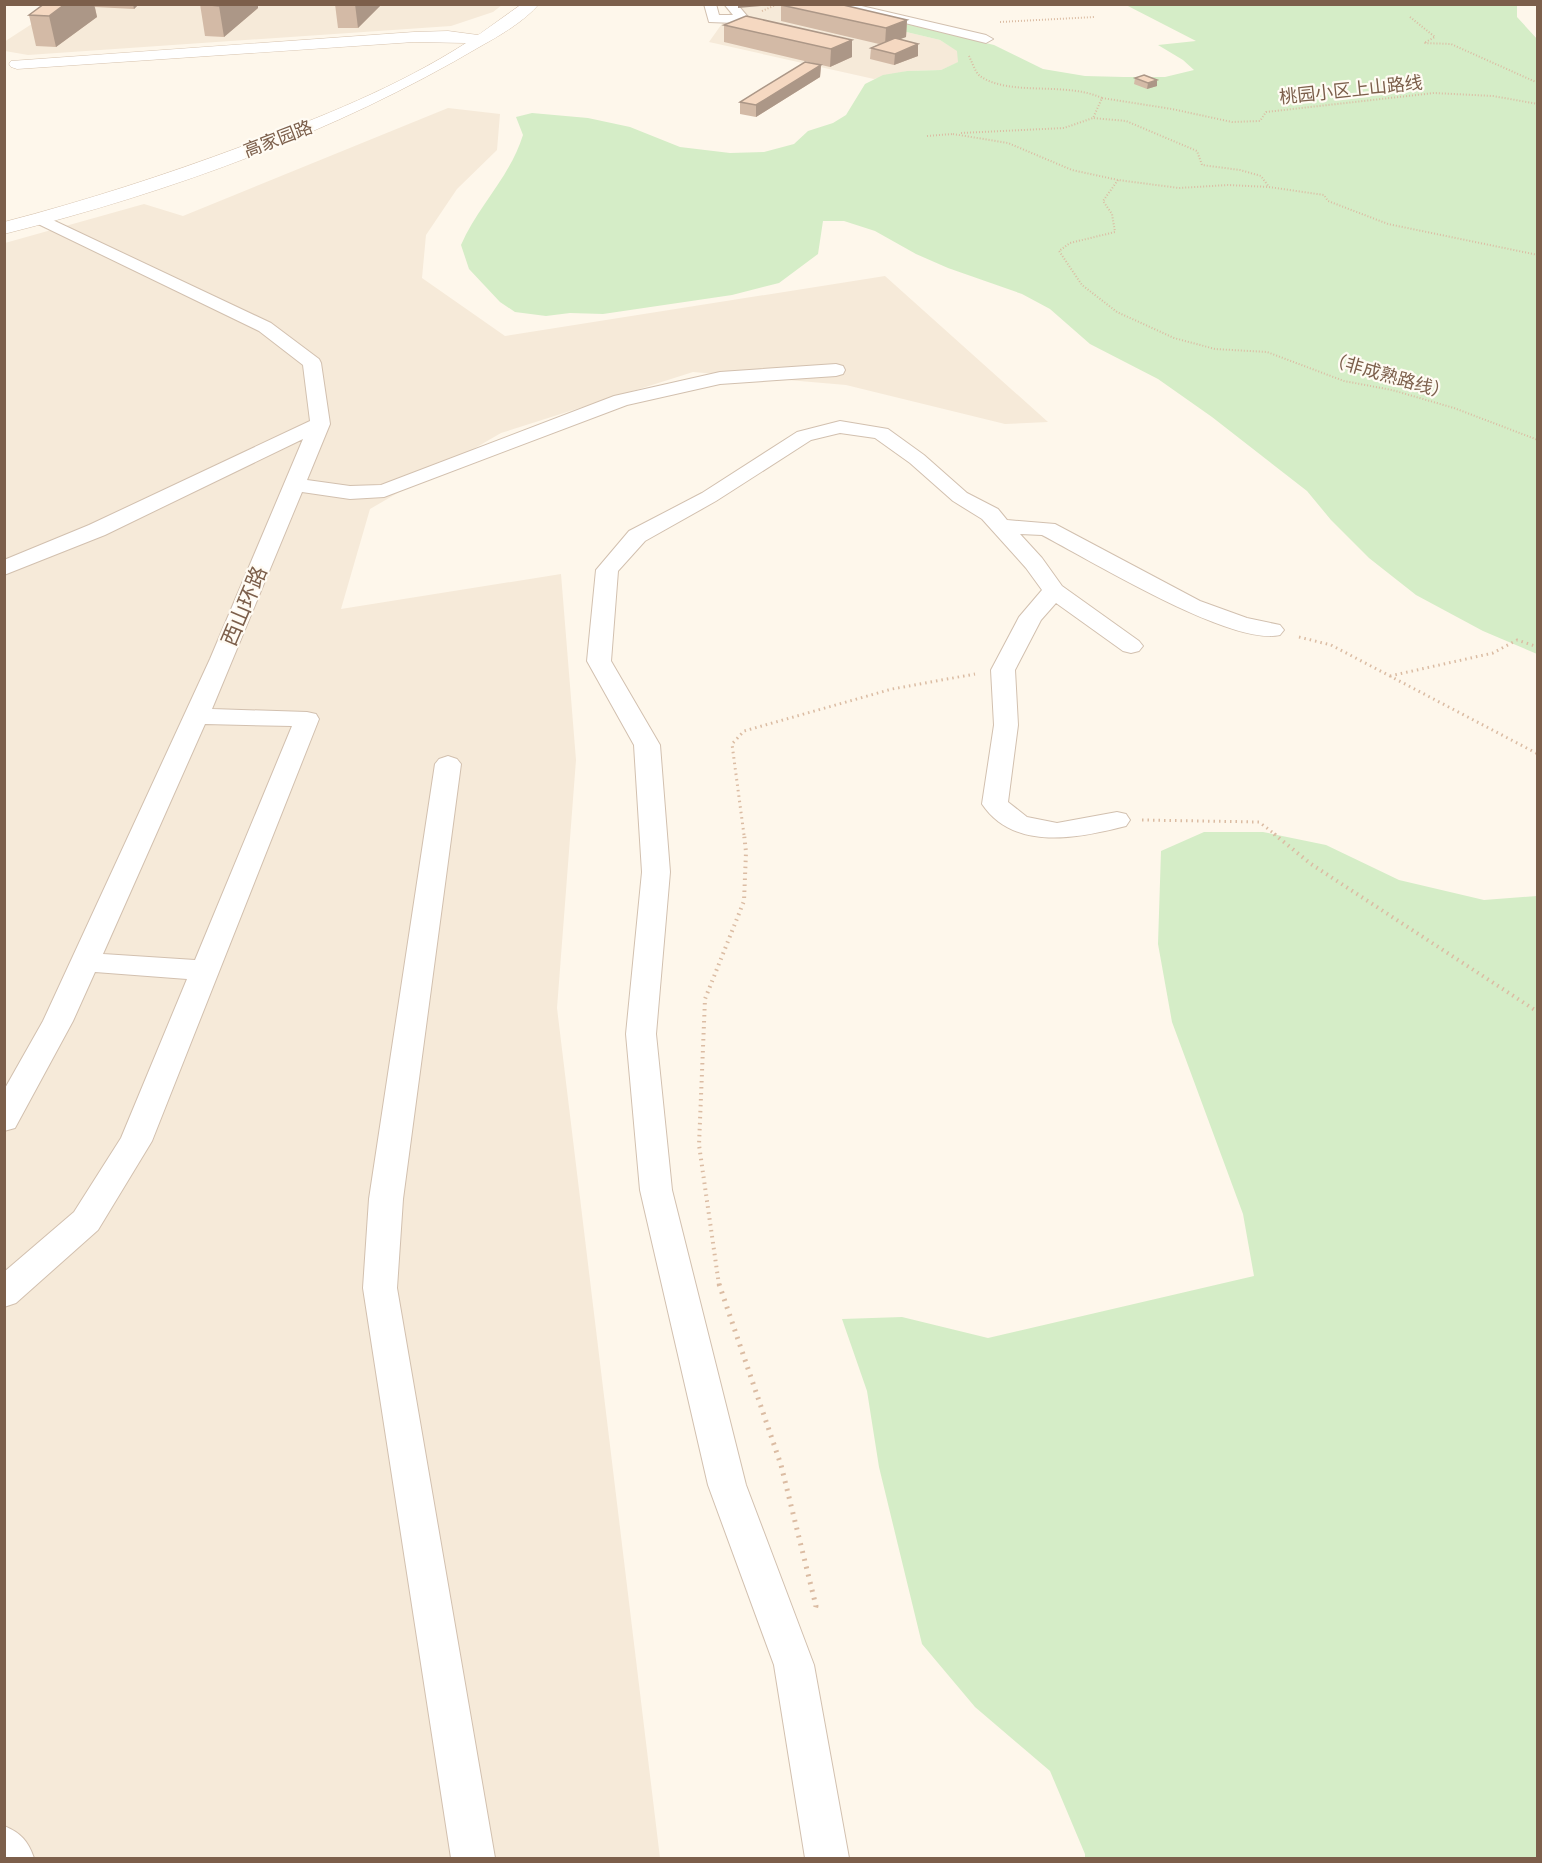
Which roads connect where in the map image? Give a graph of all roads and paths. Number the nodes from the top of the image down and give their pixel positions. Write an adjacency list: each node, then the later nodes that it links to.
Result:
1 (515, 4): 13 (main road, 高家园路)
2 (532, 4): 13 (main road, 高家园路)
3 (710, 4): 10 (street)
4 (730, 4): 10 (street)
5 (778, 4): 7 (path)
6 (834, 4): 14 (street)
7 (761, 11)
8 (1095, 16): 11 (path)
9 (1410, 17): 17 (path)
10 (735, 19): 12 (street)
11 (992, 23)
12 (758, 26)
13 (476, 39): 16 (main road); 25 (main road, 高家园路); 26 (main road, 高家园路)
14 (986, 39)
15 (966, 50): 18 (path, 桃园小区上山路线)
16 (17, 64)
17 (1538, 83)
18 (1102, 98): 19 (path, 桃园小区上山路线); 20 (path)
19 (1538, 104)
20 (1093, 118): 21 (path); 24 (path)
21 (953, 134): 22 (path); 23 (path)
22 (927, 136)
23 (1118, 180): 24 (path); 31 (path, （非成熟路线）)
24 (1269, 187): 28 (path)
25 (4, 219)
26 (40, 219): 27 (main road, 高家园路); 30 (street)
27 (4, 228)
28 (1538, 255)
29 (836, 370): 32 (street)
30 (320, 424): 32 (street, 西山环路); 34 (street)
31 (1538, 440)
32 (295, 484): 41 (street, 西山环路)
33 (1001, 526): 35 (street); 36 (street); 50 (street)
34 (4, 568)
35 (1054, 591): 37 (street); 39 (street)
36 (1272, 630): 40 (path)
37 (1131, 646)
38 (1538, 647): 40 (path)
39 (1003, 670): 44 (street); 50 (path)
40 (1388, 676): 42 (path)
41 (196, 716): 45 (street, 西山环路); 46 (street)
42 (1538, 754)
43 (448, 764): 53 (street)
44 (1117, 820): 47 (path)
45 (85, 962): 46 (street); 48 (street, 西山环路)
46 (205, 971): 49 (street)
47 (1538, 1012)
48 (4, 1120)
49 (4, 1293)
50 (794, 1665): 54 (street)
51 (4, 1848): 52 (street)
52 (12, 1858)
53 (473, 1858)
54 (827, 1858)

